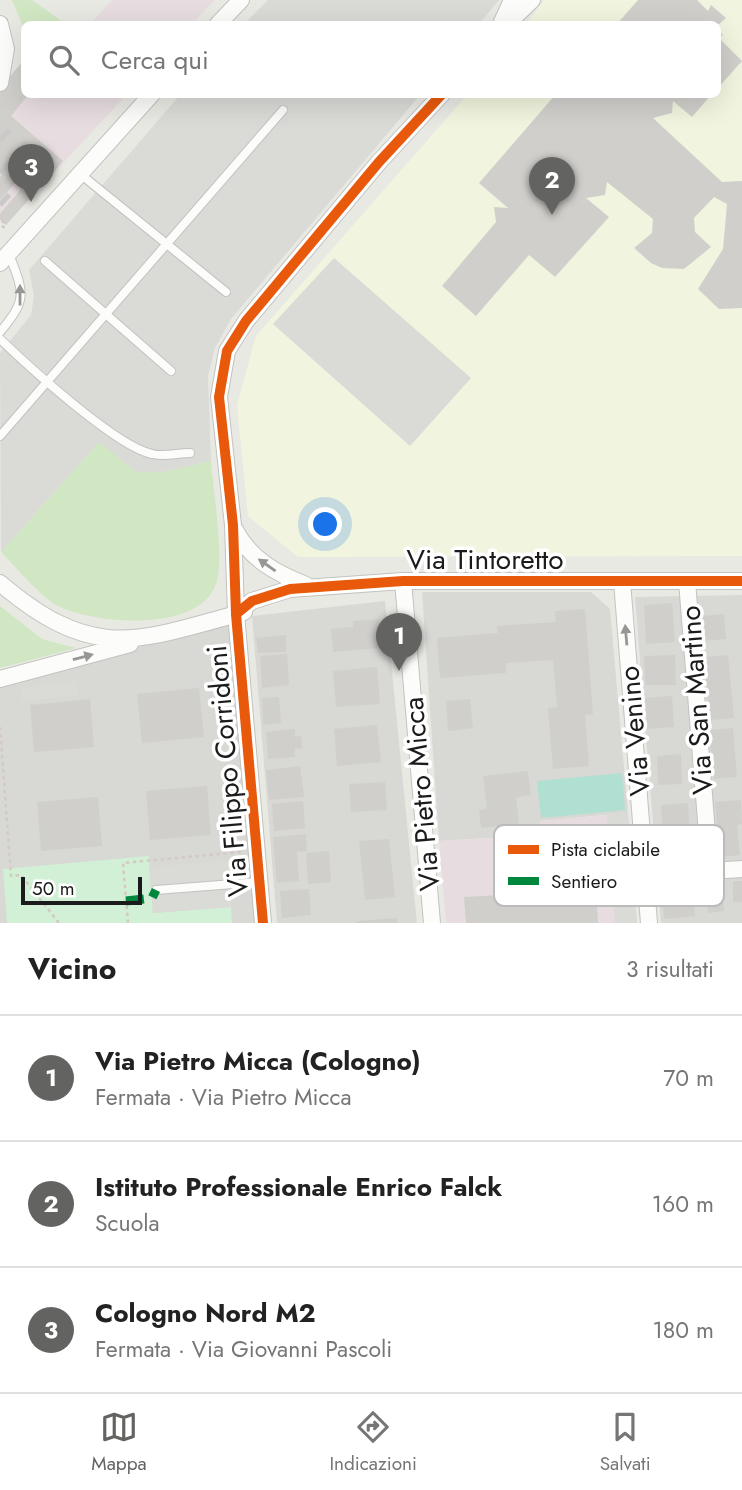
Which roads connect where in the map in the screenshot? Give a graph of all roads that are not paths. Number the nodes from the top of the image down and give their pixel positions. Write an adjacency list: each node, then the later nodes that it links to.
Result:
1 (241, 0): 4 (street)
2 (512, 0): 5 (street)
3 (532, 0): 6 (street)
4 (221, 21)
5 (502, 21)
6 (510, 21)
7 (0, 24): 8 (street)
8 (2, 59): 9 (street)
9 (0, 83)
10 (148, 98): 13 (street)
11 (438, 98): 25 (street, Via Filippo Corridoni)
12 (283, 110): 14 (lane)
13 (79, 173): 14 (lane); 15 (street)
14 (166, 243): 17 (lane); 18 (lane)
15 (4, 258): 19 (lane, one-way to 15)
16 (45, 261): 18 (lane)
17 (226, 292)
18 (105, 313): 21 (lane); 22 (lane)
19 (0, 332)
20 (0, 339): 22 (lane)
21 (171, 371)
22 (48, 380): 23 (lane); 24 (lane)
23 (0, 436)
24 (190, 453)
25 (233, 525): 31 (street, Via Tintoretto, one-way to 25); 32 (street, Via Filippo Corridoni)
26 (622, 581): 27 (street, Via Tintoretto); 29 (street, Via Tintoretto); 35 (street, Via Venino, one-way to 26)
27 (687, 581): 28 (street, Via Tintoretto); 36 (street, Via San Martino)
28 (742, 581)
29 (403, 582): 31 (street, Via Tintoretto); 42 (street, Via Pietro Micca)
30 (0, 583): 33 (street, Via Tintoretto)
31 (323, 589): 32 (street, Via Tintoretto)
32 (236, 614): 33 (street, Via Tintoretto); 39 (street, Via Filippo Corridoni)
33 (168, 634): 34 (street, Via Tintoretto, one-way to 33)
34 (0, 679)
35 (641, 825)
36 (706, 825)
37 (742, 869): 38 (street, Via San Martino)
38 (724, 870)
39 (260, 882): 40 (lane); 41 (street, Via Filippo Corridoni)
40 (156, 890)
41 (263, 923)
42 (432, 923)

